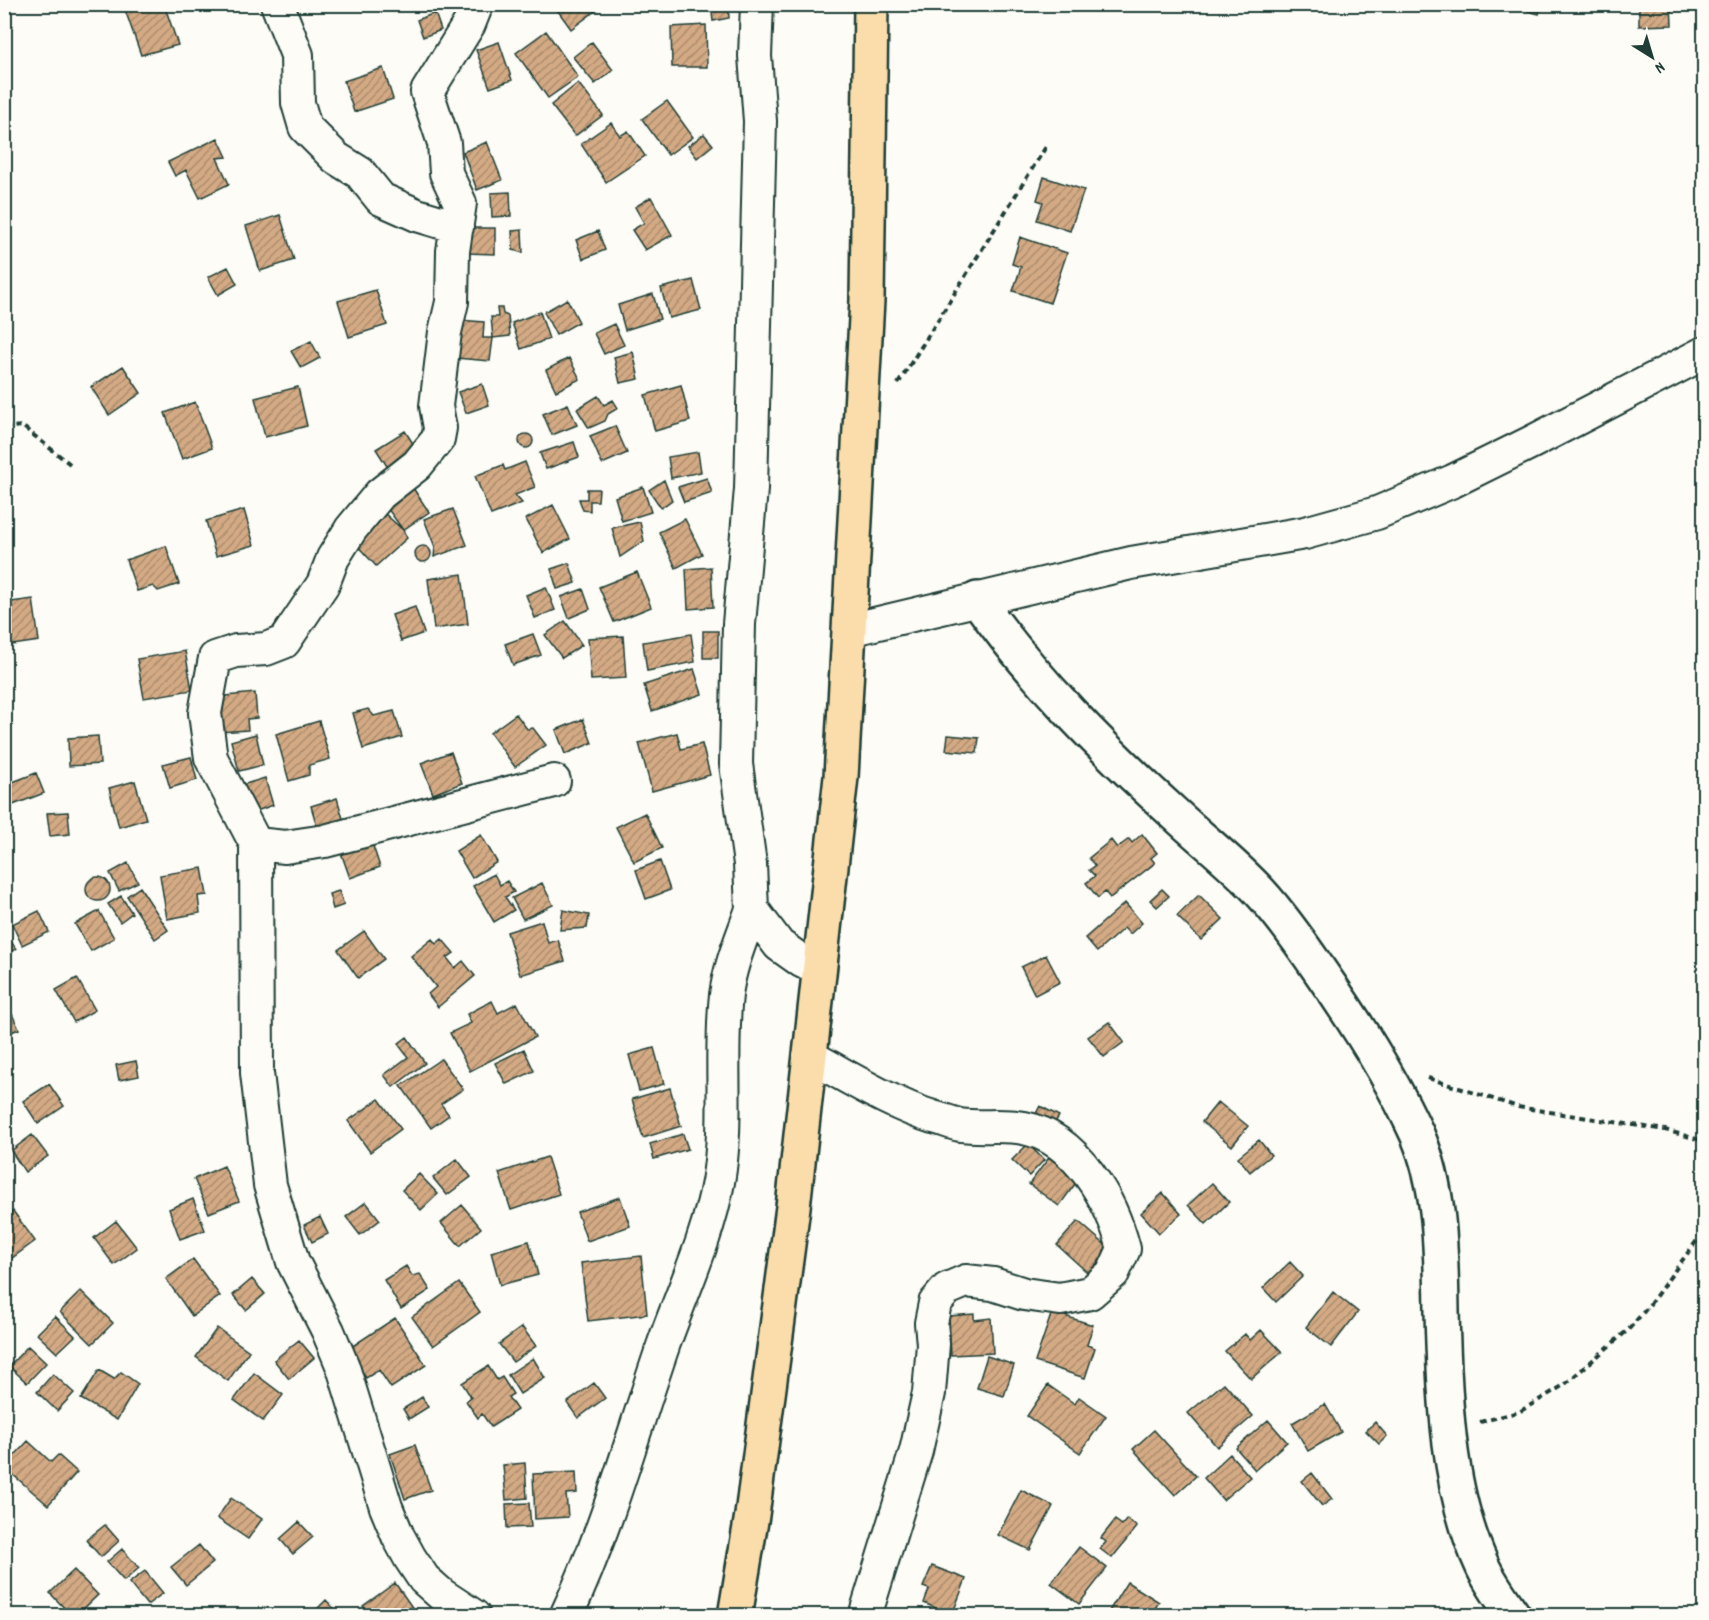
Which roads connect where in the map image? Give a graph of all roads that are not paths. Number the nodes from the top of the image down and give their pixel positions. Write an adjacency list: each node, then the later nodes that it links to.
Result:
1 (277, 4): 5 (street)
2 (477, 4): 5 (street)
3 (757, 4): 11 (street)
4 (871, 4): 8 (highway)
5 (457, 227): 10 (street)
6 (1704, 353): 7 (street)
7 (977, 599): 8 (street); 18 (street)
8 (849, 630): 12 (highway)
9 (554, 781): 10 (street)
10 (256, 844): 14 (street)
11 (752, 909): 12 (street); 15 (street)
12 (820, 958): 13 (highway)
13 (809, 1056): 16 (highway); 17 (street)
14 (474, 1616)
15 (566, 1616)
16 (735, 1616)
17 (865, 1616)
18 (1514, 1616)

